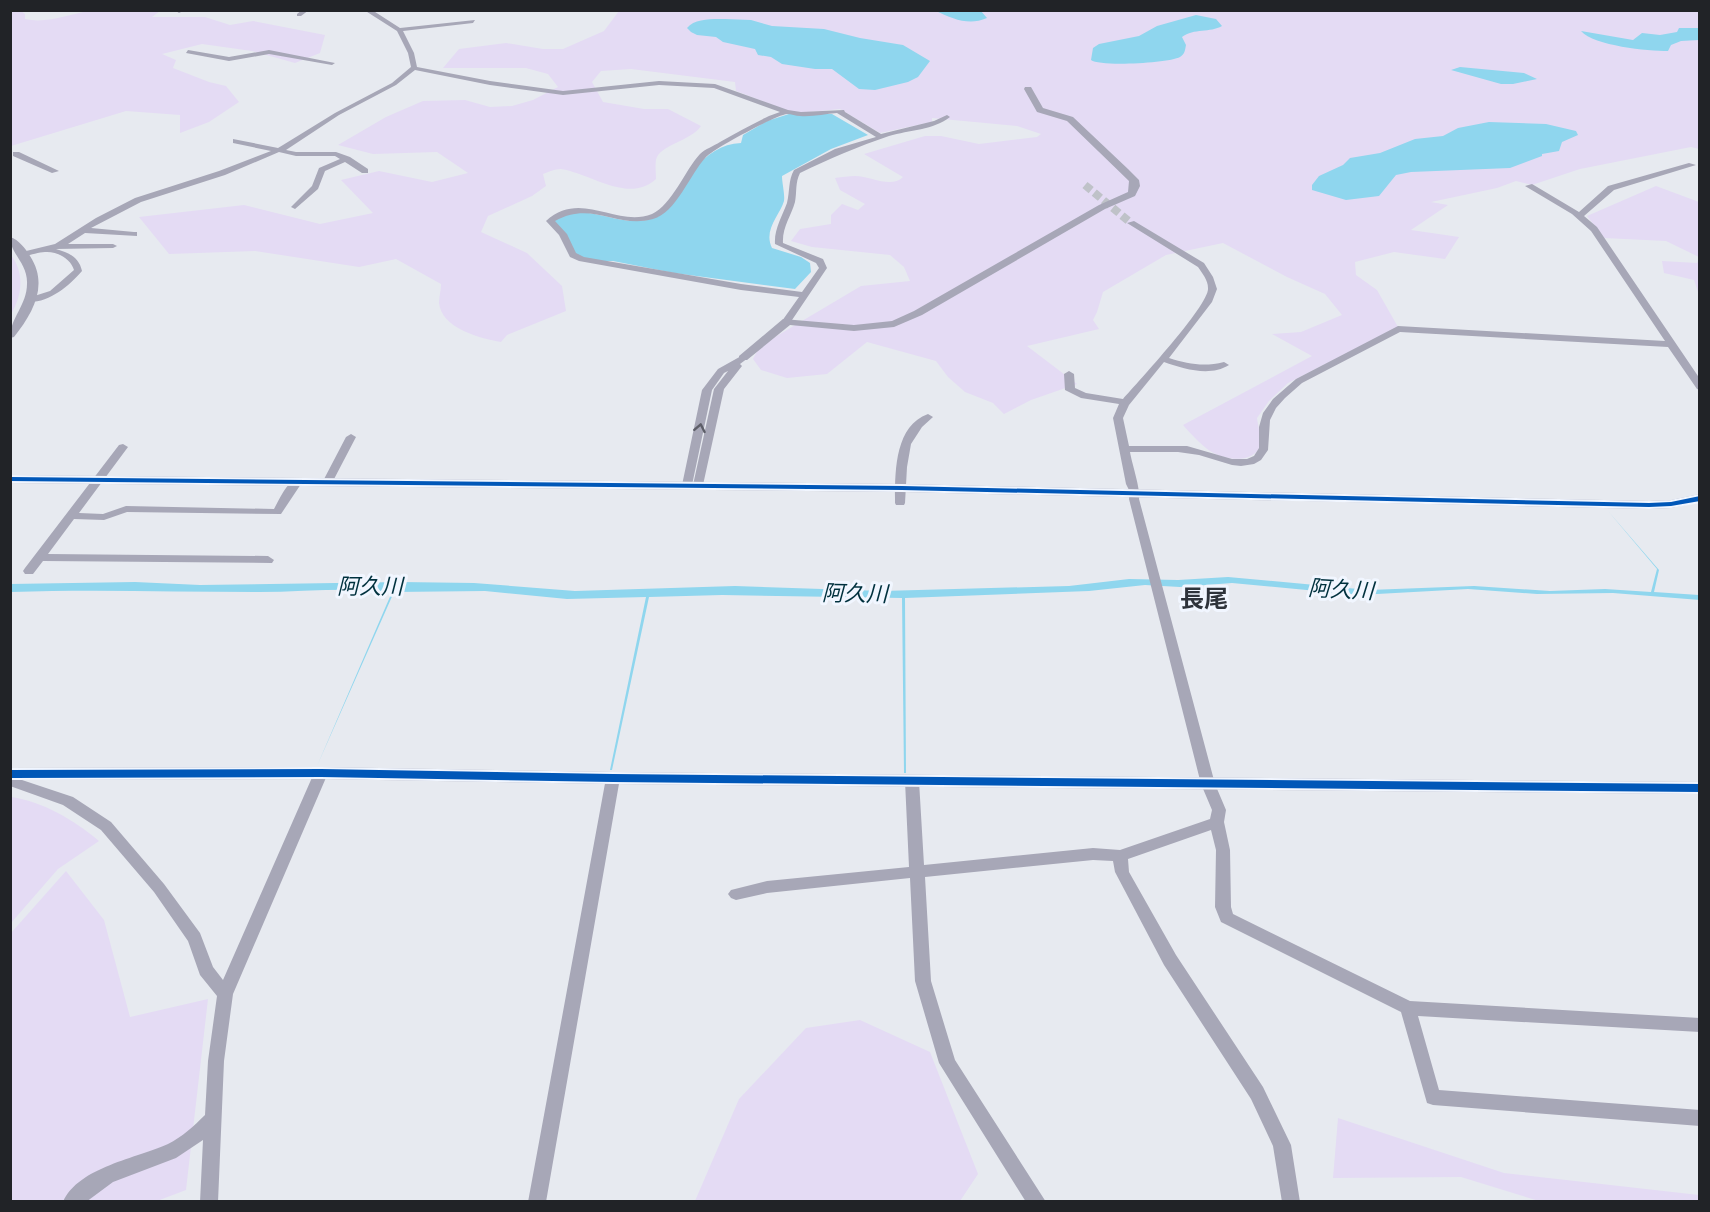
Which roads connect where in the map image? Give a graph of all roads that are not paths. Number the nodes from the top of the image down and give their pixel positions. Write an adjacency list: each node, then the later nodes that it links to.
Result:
1 (306, 10): 3 (street)
2 (368, 10): 5 (street)
3 (300, 15)
4 (473, 21): 5 (street)
5 (399, 30): 8 (street)
6 (188, 52): 7 (street)
7 (332, 63)
8 (414, 68): 10 (street); 16 (street)
9 (507, 75): 10 (street)
10 (486, 82): 12 (street)
11 (1028, 89): 37 (street)
12 (787, 112): 14 (street); 35 (street)
13 (947, 117): 14 (street)
14 (880, 136): 35 (street)
15 (236, 141): 16 (street)
16 (278, 150): 18 (street); 26 (street)
17 (16, 154): 20 (street)
18 (347, 159): 21 (street); 24 (street)
19 (1692, 165): 25 (street)
20 (55, 171)
21 (365, 171)
22 (1529, 186): 25 (street)
23 (158, 201): 26 (street)
24 (295, 207)
25 (1580, 216): 39 (street)
26 (99, 220): 28 (street)
27 (1131, 224): 41 (street)
28 (82, 230): 29 (street); 31 (street)
29 (134, 234)
30 (10, 240): 34 (main road)
31 (58, 246): 32 (street); 33 (street)
32 (113, 246)
33 (48, 249): 34 (street); 36 (street)
34 (25, 254): 36 (main road)
35 (805, 295): 37 (street)
36 (31, 300): 38 (main road)
37 (788, 321): 40 (street)
38 (10, 334)
39 (1669, 344): 44 (street); 49 (street)
40 (743, 358): 54 (street)
41 (1162, 359): 42 (street); 45 (street)
42 (1224, 365)
43 (1069, 374): 45 (street)
44 (1700, 387)
45 (1125, 402): 49 (street)
46 (927, 417): 55 (street)
47 (351, 438): 53 (street)
48 (123, 447): 51 (street)
49 (1125, 449): 56 (street)
50 (10, 479): 51 (street)
51 (99, 479): 52 (street); 59 (street)
52 (298, 481): 53 (street); 59 (street)
53 (328, 481): 54 (street)
54 (693, 485): 55 (street)
55 (902, 488): 56 (street); 58 (street)
56 (1135, 492): 57 (street); 68 (street)
57 (1700, 498)
58 (900, 503)
59 (71, 516): 60 (street)
60 (40, 556): 61 (street); 62 (street)
61 (268, 560)
62 (29, 571)
63 (321, 773): 64 (street); 65 (street); 74 (street)
64 (10, 774)
65 (613, 778): 67 (street); 81 (street)
66 (10, 781): 74 (street)
67 (912, 781): 68 (street); 72 (street)
68 (1208, 784): 69 (street); 70 (street)
69 (1700, 788)
70 (1217, 822): 71 (street); 75 (street)
71 (1120, 856): 72 (street); 83 (street)
72 (917, 872): 73 (street); 82 (street)
73 (736, 894)
74 (225, 994): 77 (street)
75 (1408, 1008): 76 (street); 78 (street)
76 (1700, 1025)
77 (213, 1118): 79 (street); 80 (street)
78 (1700, 1118)
79 (72, 1202)
80 (209, 1202)
81 (537, 1202)
82 (1037, 1202)
83 (1291, 1202)

